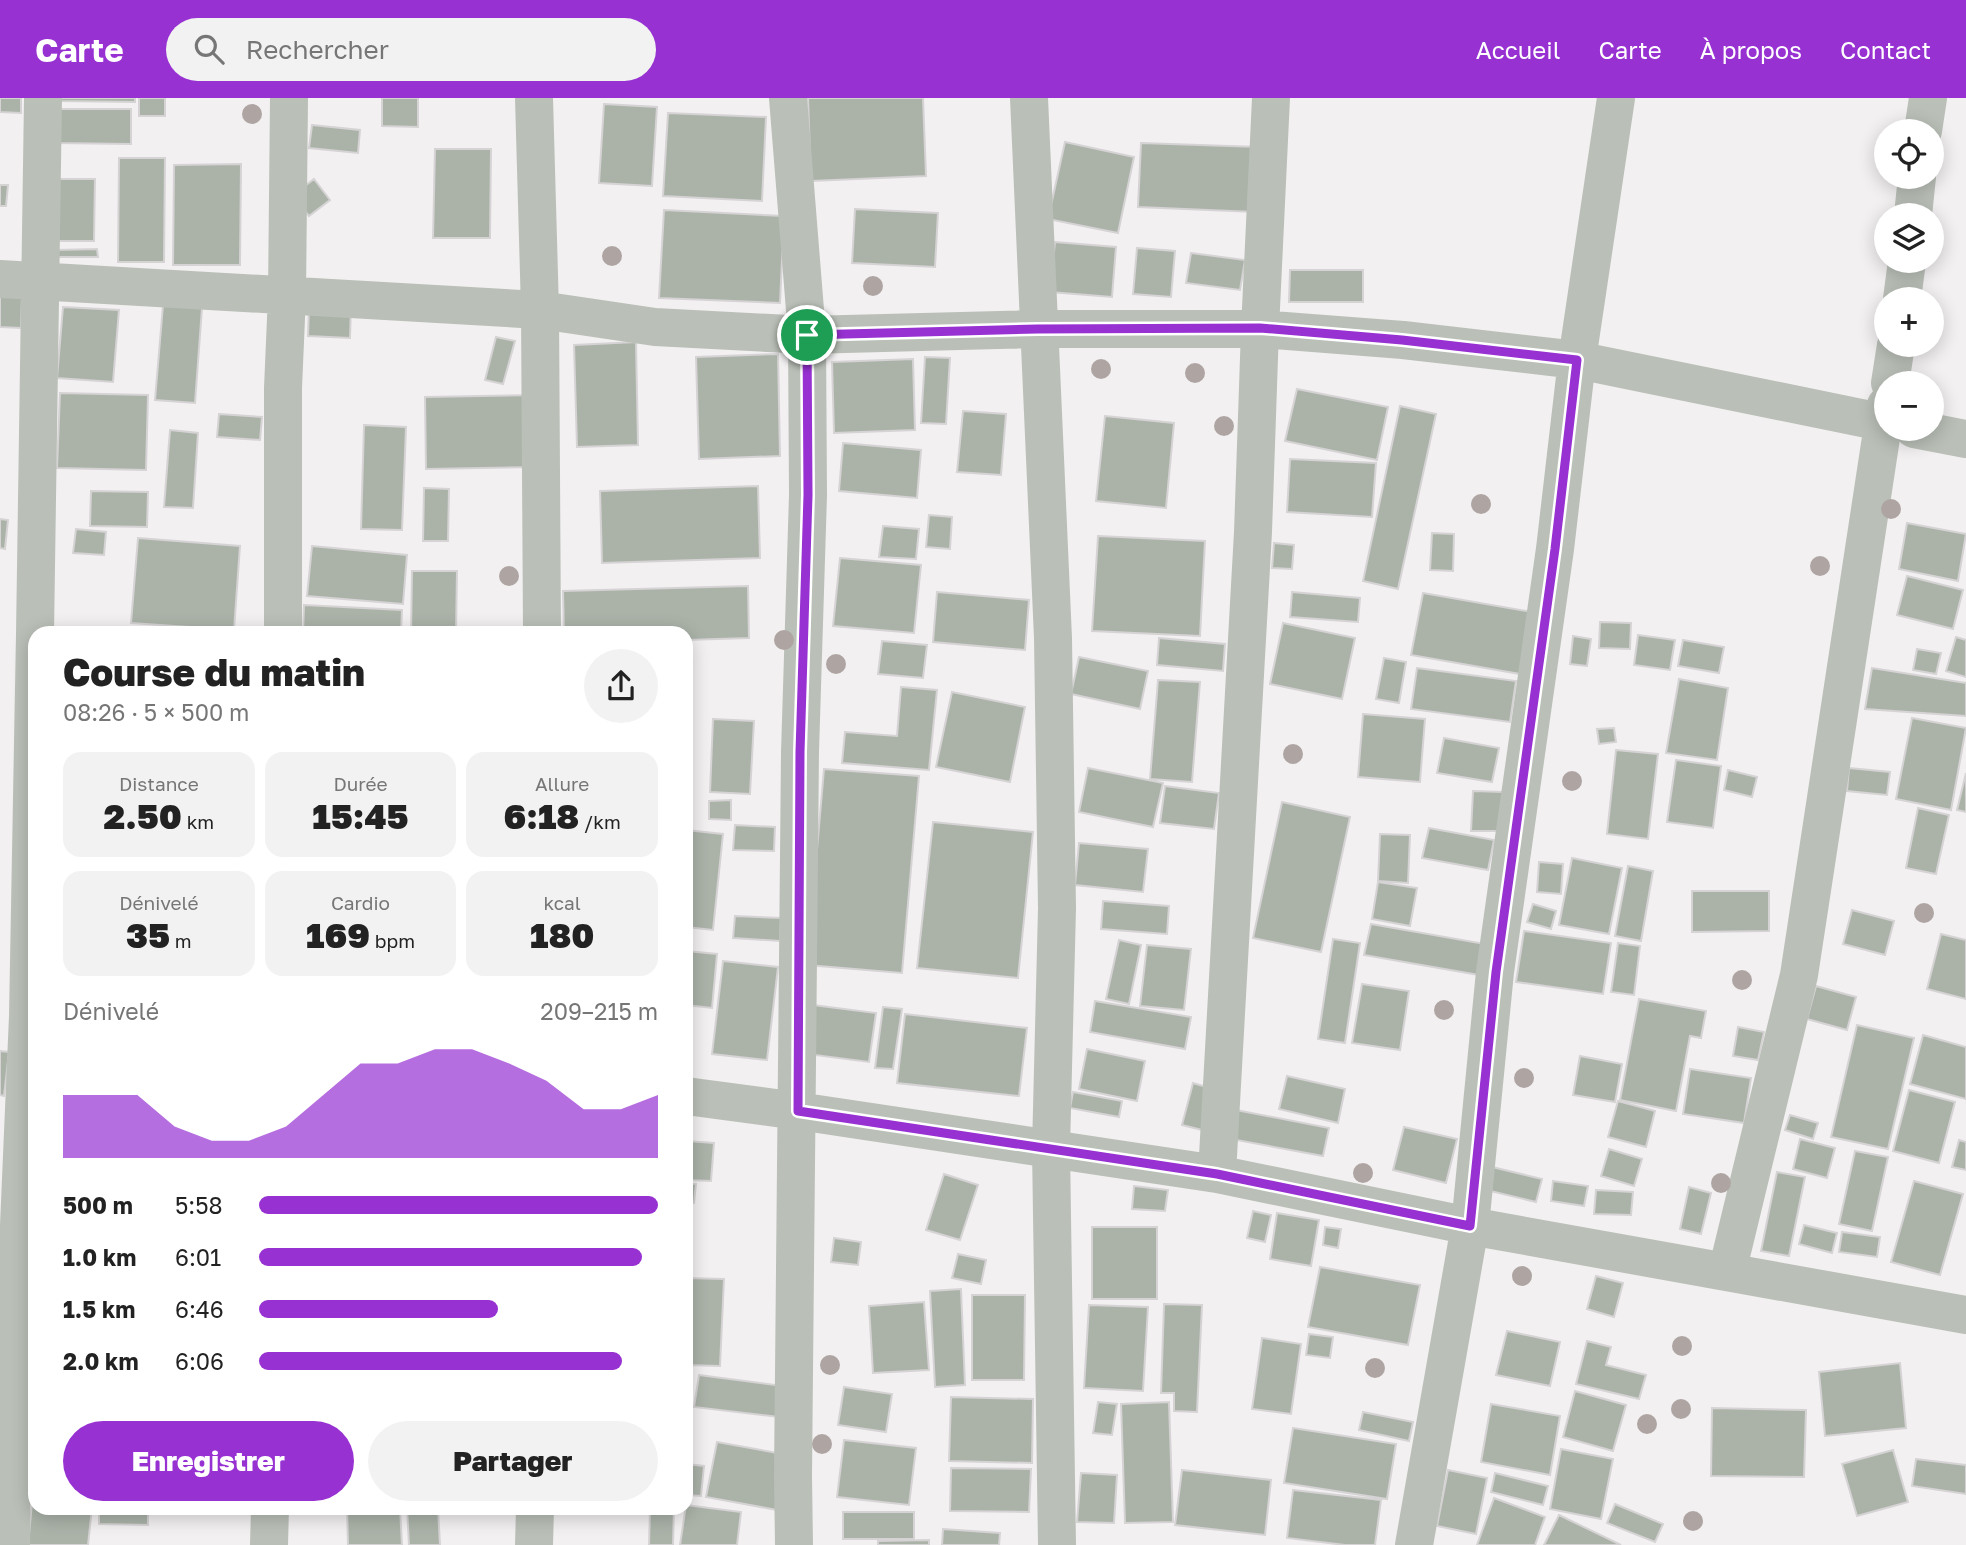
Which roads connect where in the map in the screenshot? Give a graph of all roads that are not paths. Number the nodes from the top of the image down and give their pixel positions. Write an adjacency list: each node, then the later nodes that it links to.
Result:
1 (43, 98): 11 (street)
2 (289, 98): 12 (street)
3 (534, 98): 13 (street)
4 (788, 98): 16 (street)
5 (1029, 98): 15 (street)
6 (1271, 98): 14 (street)
7 (1616, 98): 17 (street)
8 (1928, 98): 9 (street)
9 (1925, 119)
10 (0, 279): 11 (street)
11 (41, 282): 12 (street); 22 (street)
12 (287, 295): 13 (street); 23 (street)
13 (540, 310): 16 (street); 24 (street)
14 (1260, 328): 15 (street); 17 (street); 30 (street)
15 (1037, 329): 16 (street); 29 (street)
16 (807, 335): 28 (street)
17 (1577, 360): 18 (street); 31 (street)
18 (1874, 416)
19 (1944, 433): 20 (street)
20 (1966, 439)
21 (1889, 441): 32 (street)
22 (35, 626)
23 (283, 626)
24 (542, 626)
25 (28, 824): 26 (street)
26 (21, 1015): 36 (street)
27 (693, 1097): 28 (street)
28 (798, 1111): 29 (street); 39 (street)
29 (1051, 1149): 30 (street); 40 (street)
30 (1217, 1174): 31 (street)
31 (1470, 1226): 32 (street); 41 (street)
32 (1727, 1272): 33 (street)
33 (1966, 1315)
34 (270, 1515): 37 (street)
35 (535, 1515): 38 (street)
36 (10, 1545)
37 (269, 1545)
38 (534, 1545)
39 (794, 1545)
40 (1057, 1545)
41 (1413, 1545)

